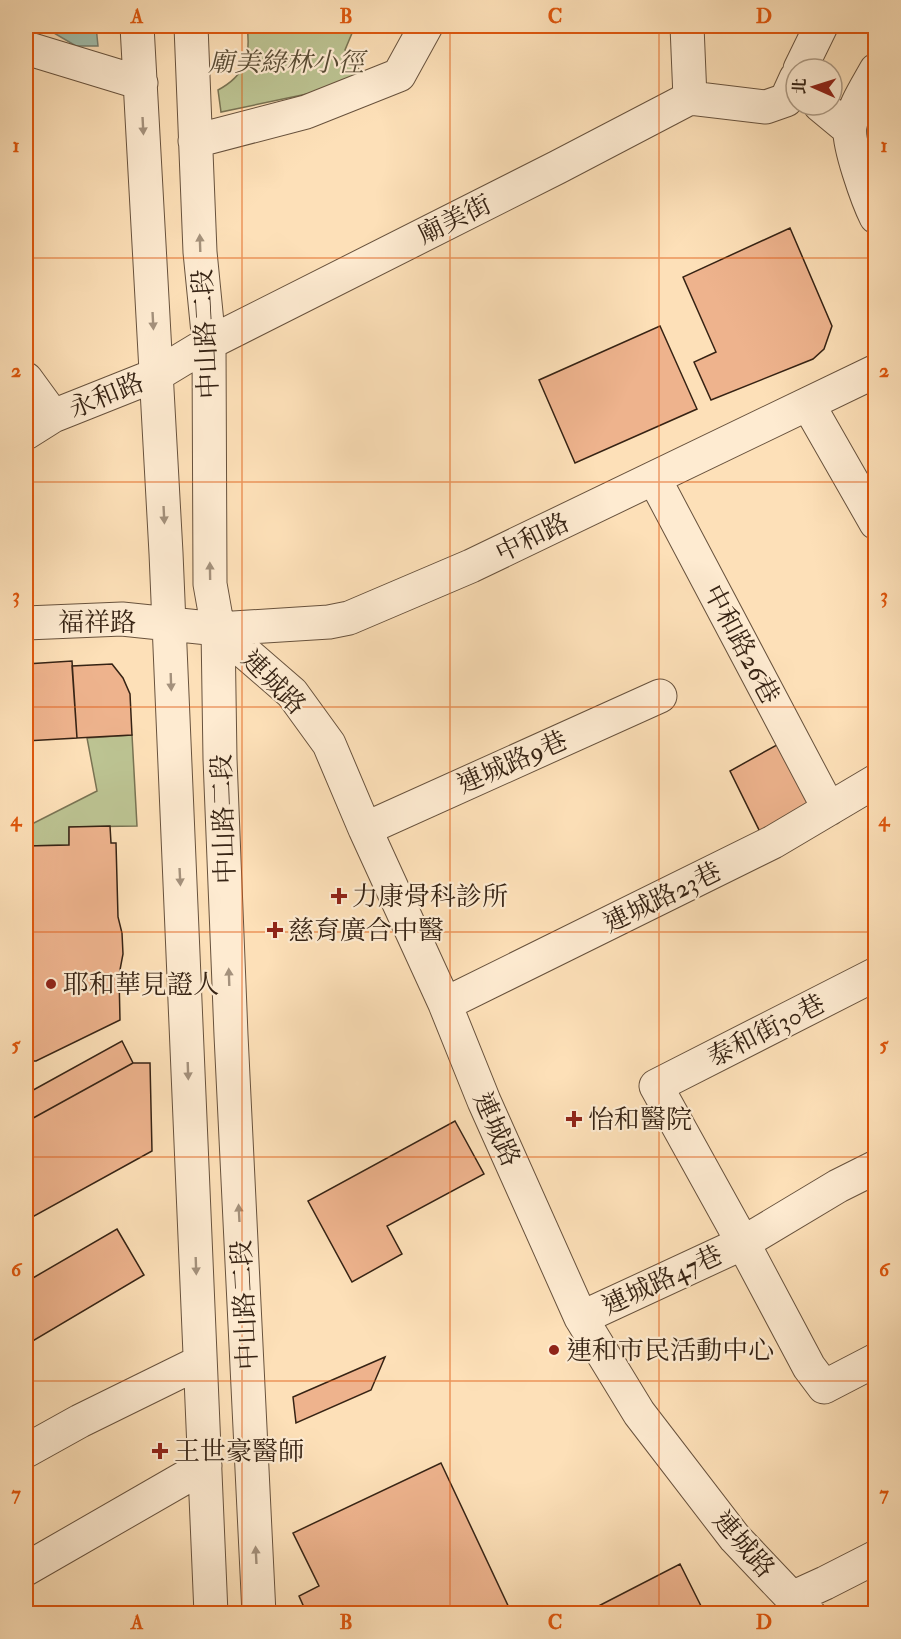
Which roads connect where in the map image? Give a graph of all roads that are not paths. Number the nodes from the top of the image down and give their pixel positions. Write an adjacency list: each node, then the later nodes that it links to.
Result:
1 (137, 26): 9 (street, 中山路二段)
2 (191, 26): 14 (street, 中山路二段)
3 (426, 26): 14 (street)
4 (687, 26): 10 (street)
5 (820, 26): 7 (street)
6 (26, 48): 9 (street)
7 (806, 57)
8 (876, 70): 13 (street)
9 (141, 83): 18 (street, 中山路二段, one-way to 18)
10 (690, 98): 11 (street); 16 (street, 廟美街)
11 (784, 101)
12 (834, 117): 13 (street)
13 (849, 129): 15 (street)
14 (195, 141): 16 (street, 中山路二段, one-way to 14)
15 (876, 217)
16 (209, 343): 18 (street, 廟美街); 27 (street, 中山路二段, one-way to 16)
17 (875, 373): 20 (street, 中和路)
18 (156, 375): 21 (street, 永和路); 26 (street, 中山路二段, one-way to 26)
19 (26, 379): 21 (street)
20 (808, 404): 23 (street, 中和路); 24 (street)
21 (53, 416): 22 (street, 永和路)
22 (26, 433)
23 (654, 478): 27 (street, 中和路); 30 (street, 中和路26巷)
24 (876, 523)
25 (26, 623): 26 (street, 福祥路)
26 (169, 623): 27 (street, 中和路); 39 (street, 中山路二段, one-way to 39)
27 (218, 629): 31 (street, 連城路); 46 (street, 中山路二段, one-way to 27)
28 (660, 696): 31 (street, 連城路9巷)
29 (876, 781): 30 (street, 連城路23巷)
30 (829, 809): 33 (street, 連城路23巷)
31 (365, 829): 33 (street, 連城路)
32 (876, 974): 34 (street, 泰和街30巷)
33 (445, 1004): 37 (street, 連城路)
34 (656, 1086): 36 (street, 連城路47巷)
35 (876, 1167): 36 (street)
36 (743, 1243): 37 (street, 連城路47巷); 38 (street, 連城路47巷)
37 (581, 1318): 44 (street, 連城路)
38 (876, 1360)
39 (200, 1362): 40 (street); 41 (street, 中山路二段)
40 (26, 1451)
41 (205, 1466): 43 (street); 45 (street, 中山路二段)
42 (876, 1557): 44 (street)
43 (26, 1569)
44 (800, 1606)
45 (211, 1614)
46 (259, 1614)

